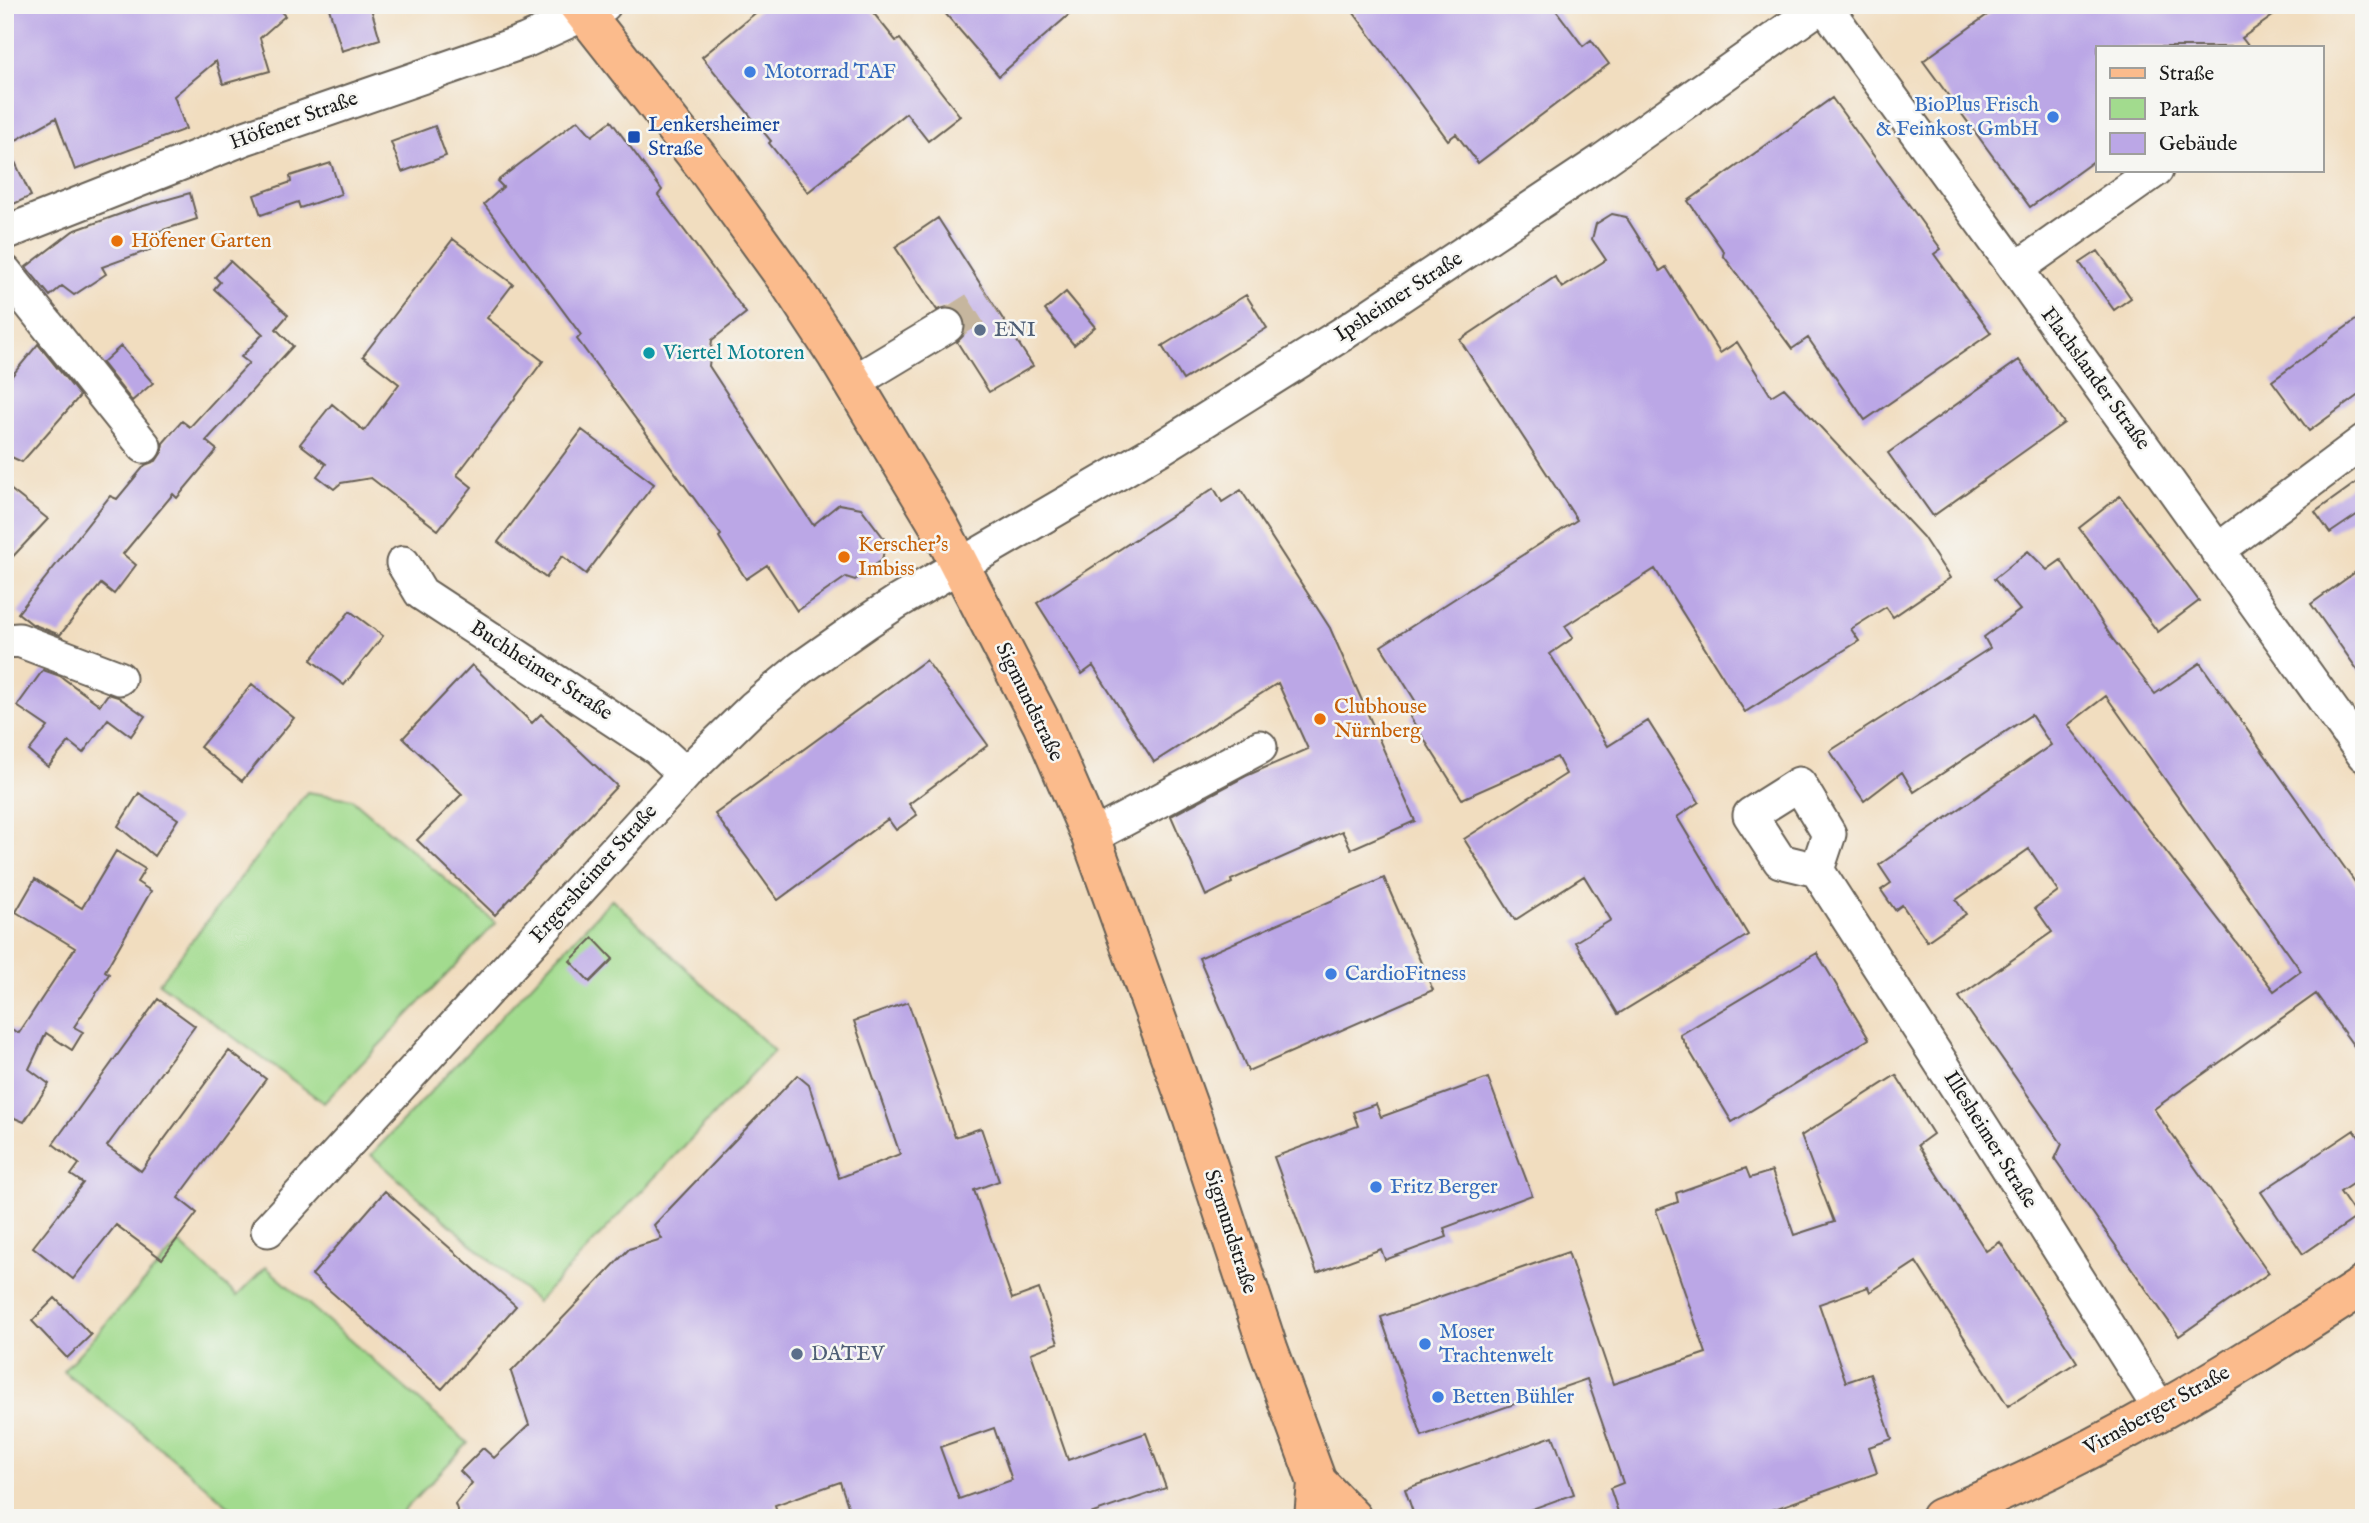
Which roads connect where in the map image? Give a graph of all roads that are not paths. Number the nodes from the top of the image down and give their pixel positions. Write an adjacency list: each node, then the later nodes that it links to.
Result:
1 (1823, 5): 5 (street, Flachslander Straße); 13 (street, Ipsheimer Straße)
2 (589, 8): 4 (street, Höfener Straße); 8 (main road, Sigmundstraße)
3 (2153, 172): 5 (street)
4 (5, 233)
5 (2016, 269): 11 (street, Flachslander Straße)
6 (5, 272): 10 (street)
7 (947, 326): 8 (street)
8 (854, 383): 13 (main road, Sigmundstraße)
9 (2364, 441): 11 (street)
10 (144, 446)
11 (2217, 551): 17 (street, Flachslander Straße)
12 (404, 563): 18 (street, Buchheimer Straße)
13 (961, 565): 18 (street, Ergersheimer Straße); 19 (main road, Sigmundstraße)
14 (5, 641): 15 (street)
15 (119, 678)
16 (1260, 747): 19 (street)
17 (2364, 755)
18 (685, 774): 21 (street, Ergersheimer Straße)
19 (1091, 837): 24 (main road, Sigmundstraße)
20 (1816, 870): 23 (street, Illesheimer Straße)
21 (268, 1230)
22 (2364, 1285): 23 (main road, Virnsberger Straße)
23 (2163, 1410): 26 (main road, Virnsberger Straße)
24 (1315, 1500): 25 (main road, Sigmundstraße)
25 (1352, 1518)
26 (1940, 1518)

